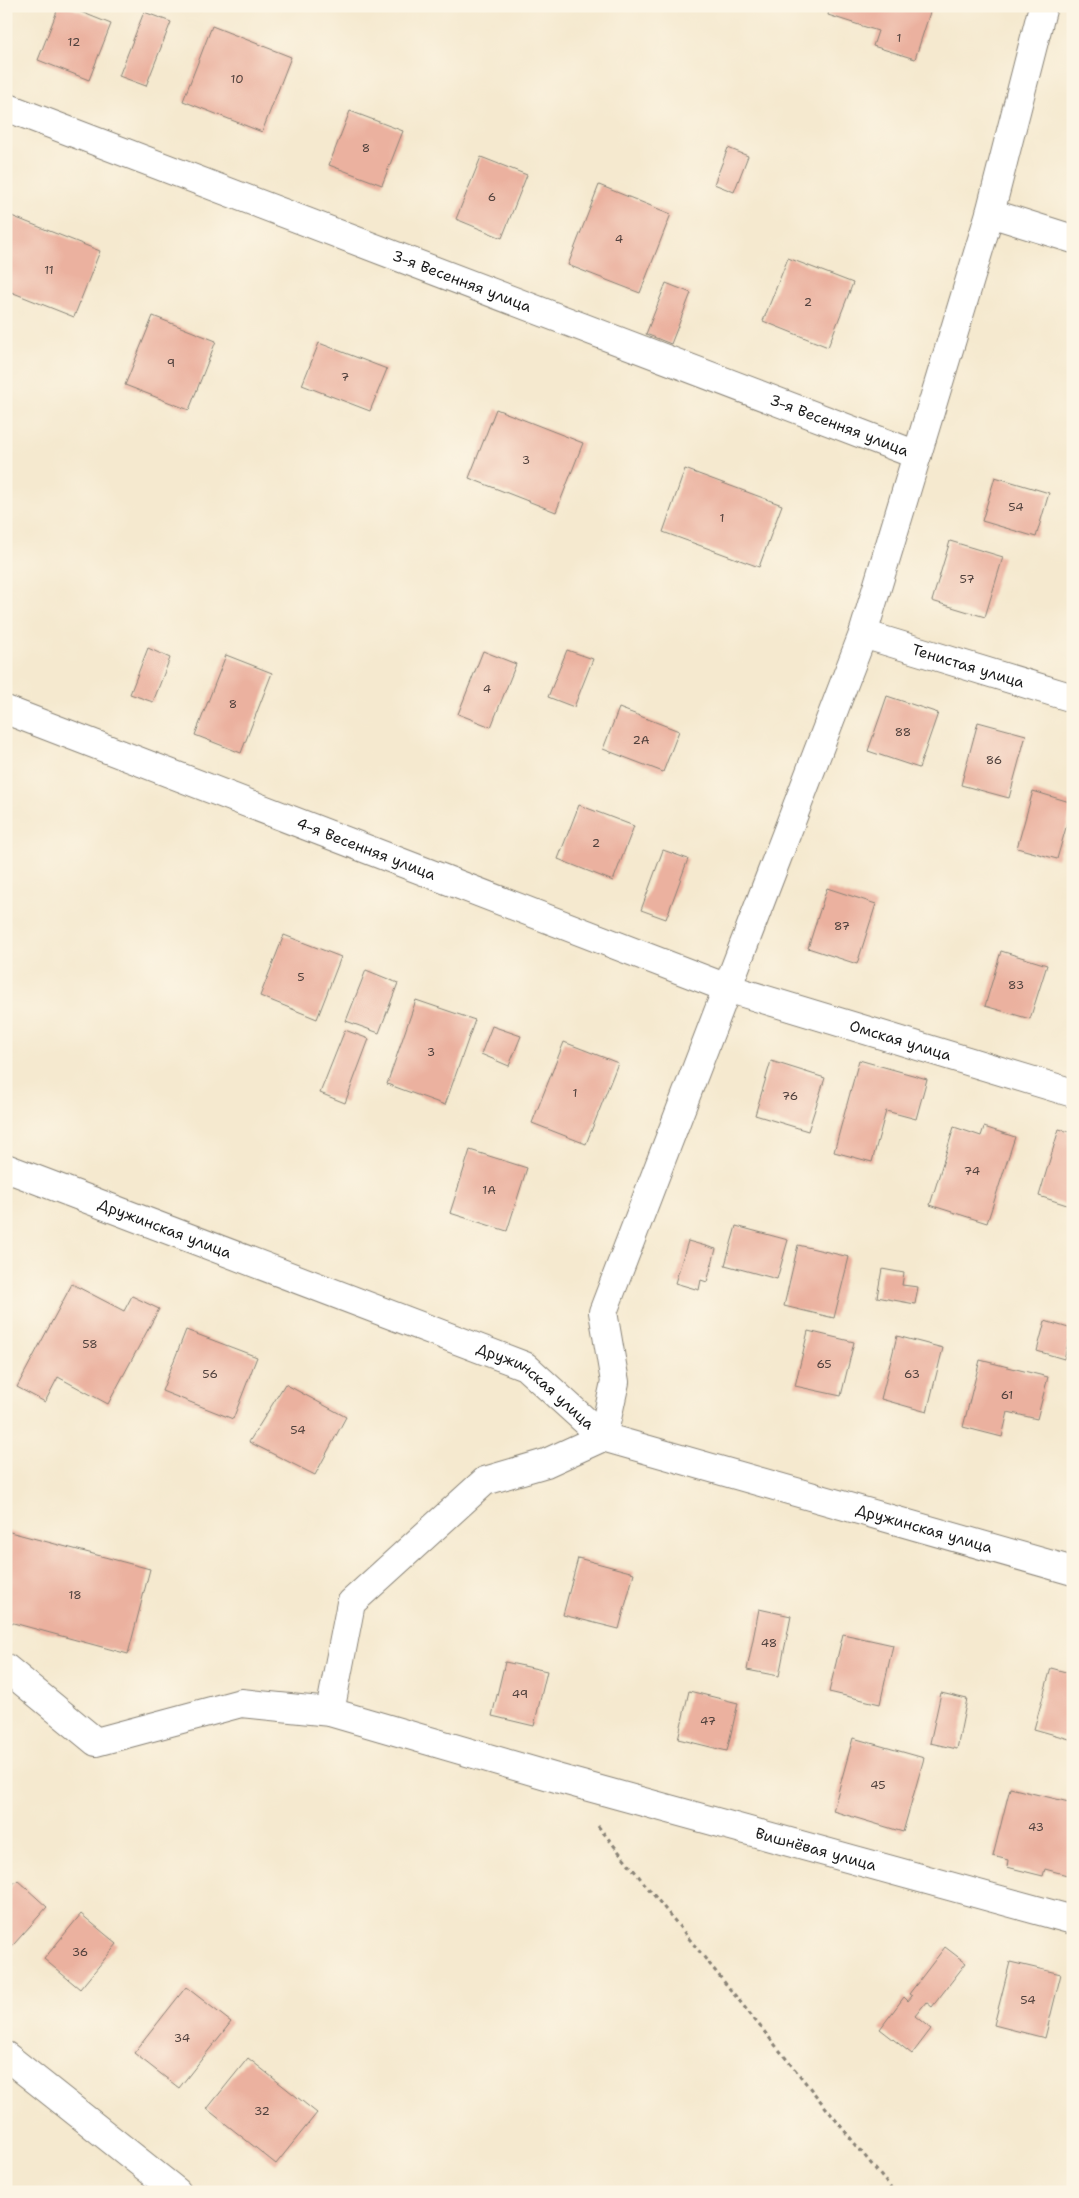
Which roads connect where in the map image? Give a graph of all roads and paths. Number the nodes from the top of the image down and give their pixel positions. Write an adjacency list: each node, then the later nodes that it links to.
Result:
1 (1043, 6): 3 (street)
2 (6, 107): 5 (street, 3-я Весенняя улица)
3 (990, 213): 4 (street); 5 (street)
4 (1073, 239)
5 (917, 455): 6 (street)
6 (863, 634): 7 (street, Тенистая улица); 9 (street)
7 (1073, 698)
8 (6, 710): 9 (street, 4-я Весенняя улица)
9 (727, 988): 10 (street, Омская улица); 12 (street)
10 (1073, 1093)
11 (6, 1168): 12 (street, Дружинская улица)
12 (603, 1437): 13 (street, Дружинская улица); 15 (street)
13 (1073, 1572)
14 (6, 1668): 15 (street, Вишнёвая улица)
15 (330, 1712): 17 (street, Вишнёвая улица)
16 (597, 1825): 20 (path)
17 (1073, 1920)
18 (6, 2056): 19 (street)
19 (177, 2192)
20 (894, 2192)

